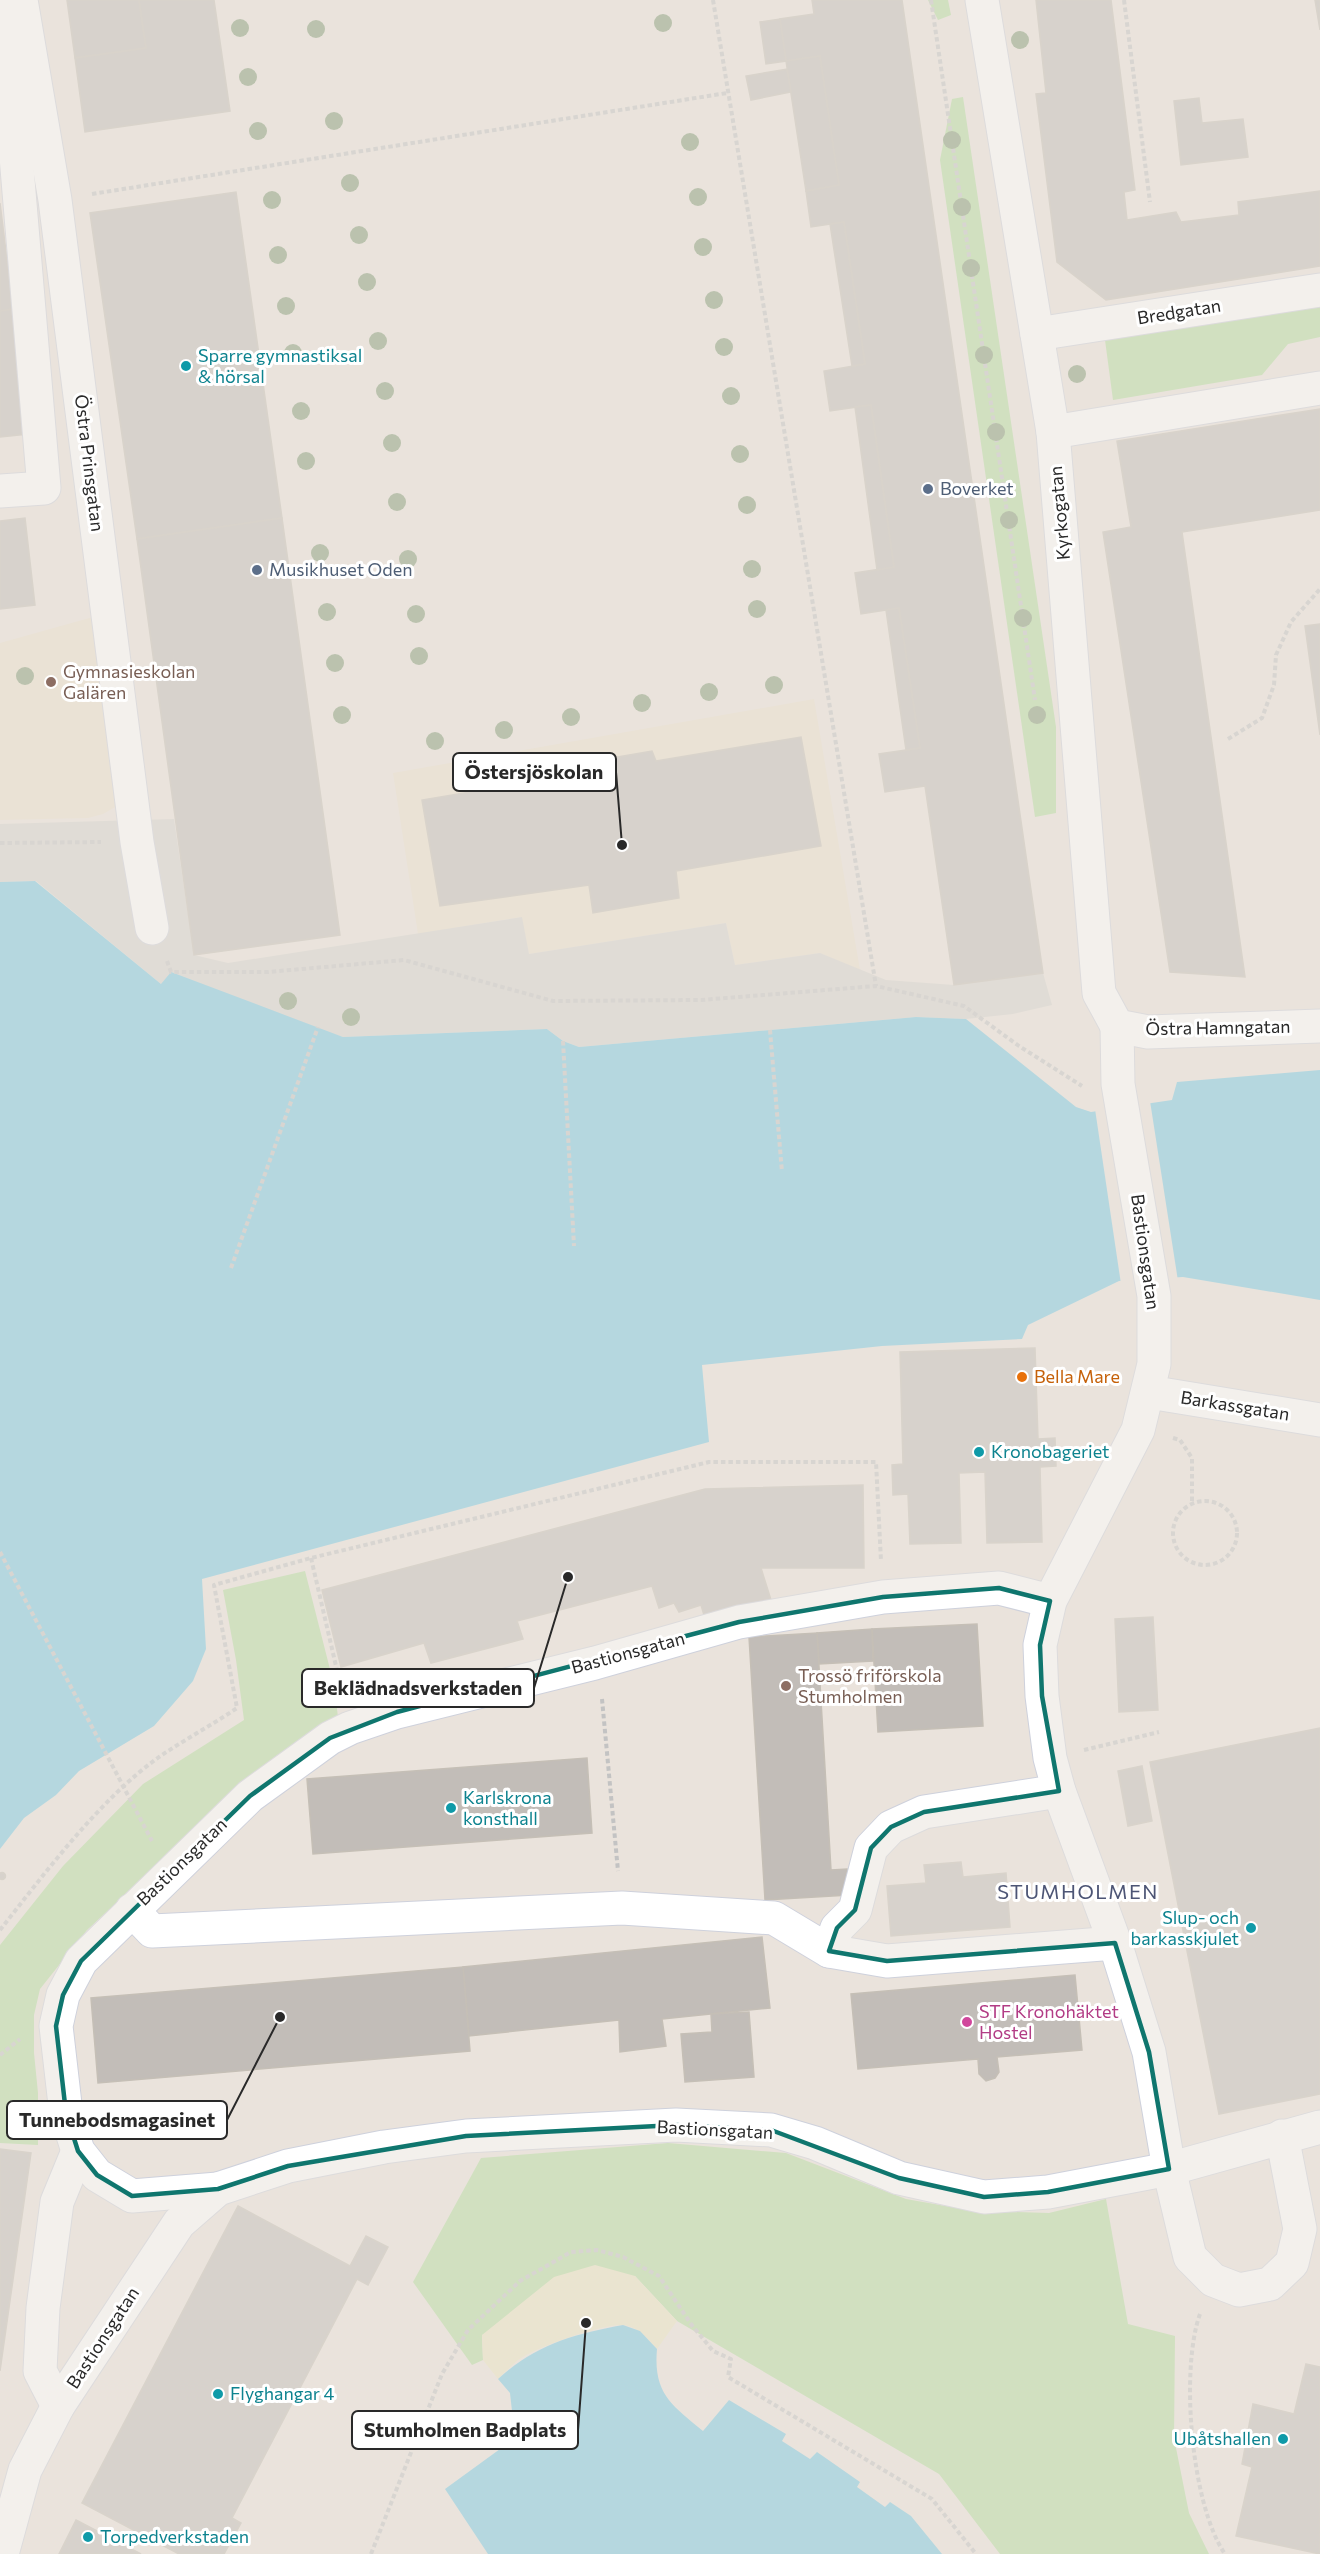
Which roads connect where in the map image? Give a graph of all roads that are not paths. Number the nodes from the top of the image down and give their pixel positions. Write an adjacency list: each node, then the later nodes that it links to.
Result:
1 (3, 0): 8 (street)
2 (21, 0): 9 (street, Östra Prinsgatan)
3 (982, 0): 5 (street, Kyrkogatan)
4 (1320, 290): 5 (street, Bredgatan)
5 (1037, 334): 7 (street, Kyrkogatan)
6 (1320, 388): 7 (street)
7 (1053, 432): 10 (street, Kyrkogatan)
8 (0, 491)
9 (152, 928)
10 (1117, 1026): 11 (street, Östra Hamngatan); 12 (street, Bastionsgatan)
11 (1320, 1026)
12 (1149, 1392): 13 (street, Barkassgatan); 14 (street, Bastionsgatan)
13 (1320, 1420)
14 (1050, 1601): 15 (street, Bastionsgatan); 16 (street, Bastionsgatan)
15 (1059, 1791): 17 (street, Bastionsgatan); 18 (street)
16 (132, 1910): 18 (street, Bastionsgatan); 21 (street, Bastionsgatan)
17 (1115, 1943): 18 (street, Bastionsgatan); 22 (street, Bastionsgatan)
18 (829, 1951)
19 (1320, 2127): 20 (street, Bastionsgatan)
20 (1282, 2136): 22 (street, Bastionsgatan); 22 (street, Bastionsgatan)
21 (78, 2151): 23 (street, Bastionsgatan); 24 (street, Bastionsgatan)
22 (1169, 2169): 23 (street, Bastionsgatan)
23 (218, 2189): 24 (street, Bastionsgatan)
24 (58, 2406): 25 (street, Bastionsgatan)
25 (2, 2554)

